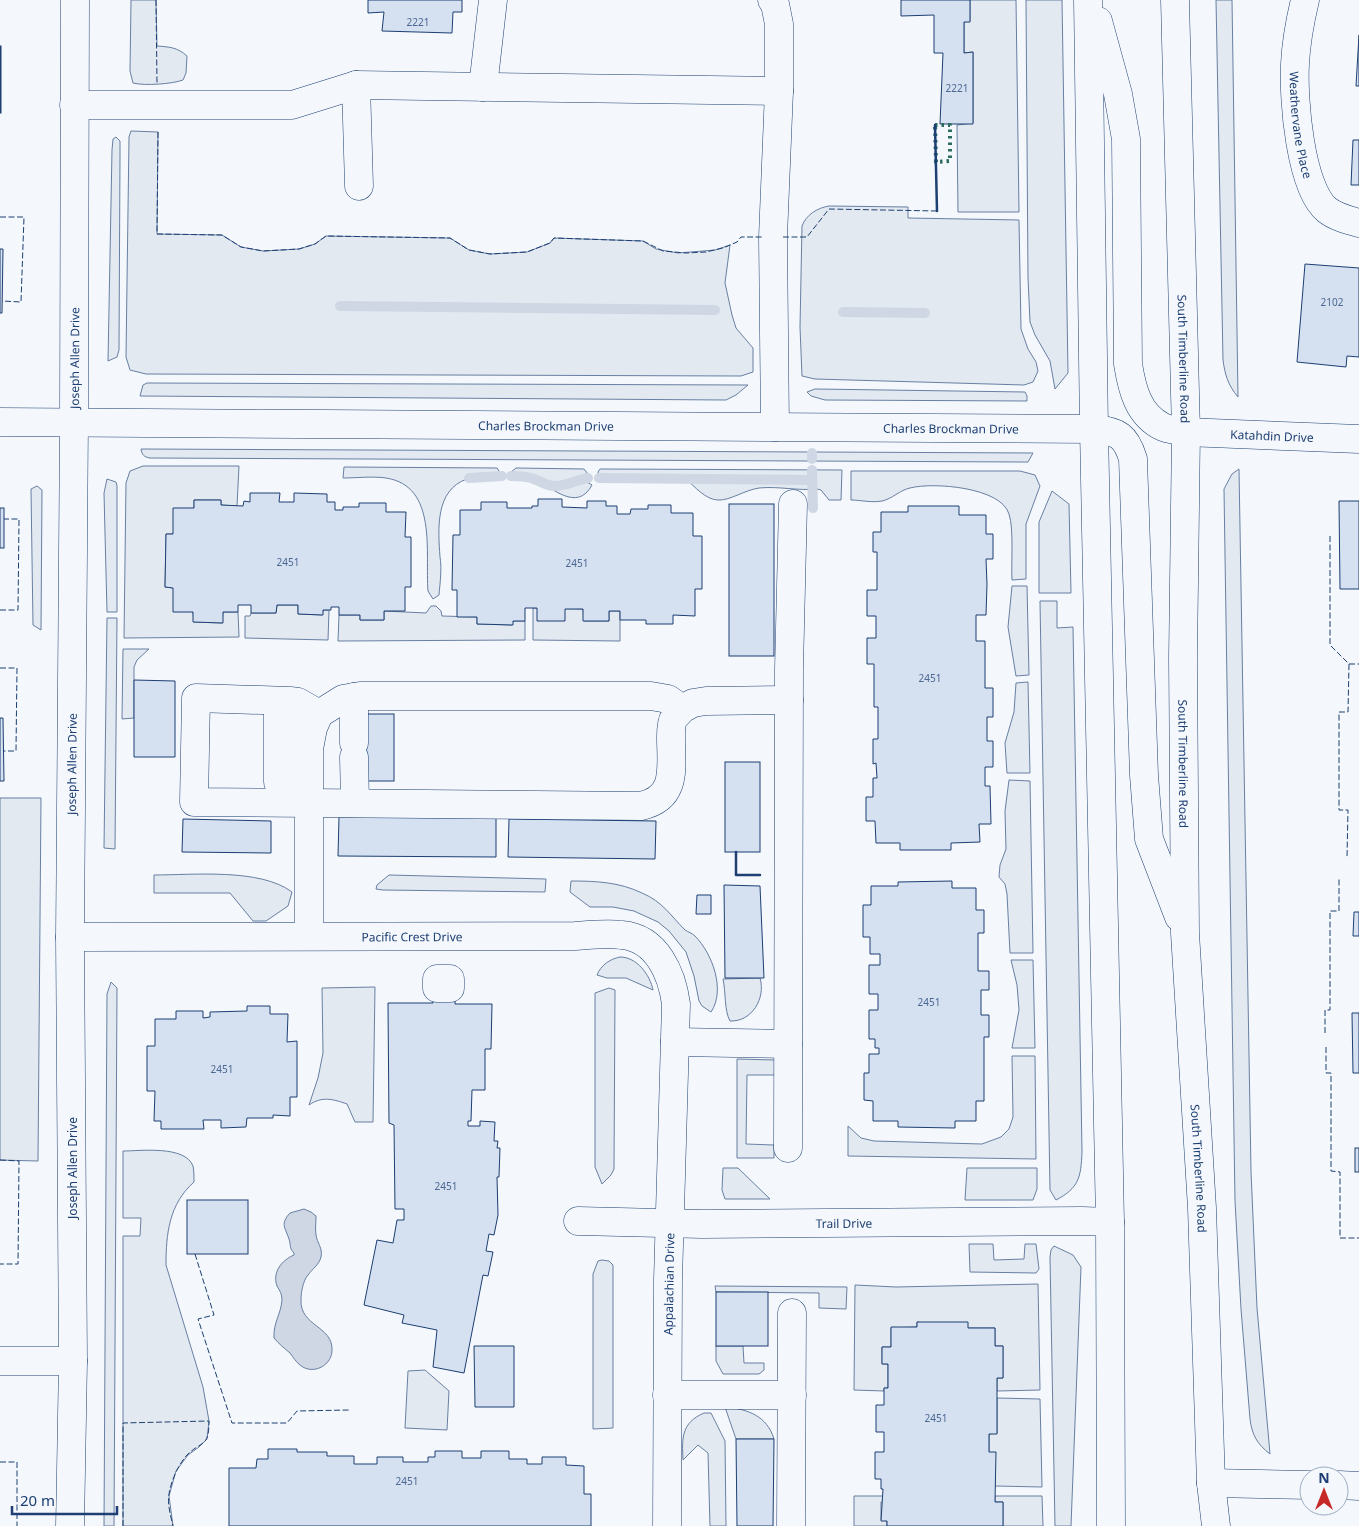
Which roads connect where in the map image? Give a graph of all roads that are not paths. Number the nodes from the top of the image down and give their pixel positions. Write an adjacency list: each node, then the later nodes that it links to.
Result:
1 (75, 0): 11 (street, Joseph Allen Drive)
2 (493, 0): 9 (street)
3 (772, 0): 10 (street)
4 (1088, 0): 17 (street)
5 (1092, 0): 18 (street, Katahdin Drive)
6 (1175, 0): 18 (street, South Timberline Road)
7 (1305, 0): 13 (street, Weathervane Place)
8 (356, 85): 9 (street); 11 (street); 12 (street)
9 (483, 87): 10 (street)
10 (779, 91): 16 (street)
11 (74, 105): 15 (street, Joseph Allen Drive)
12 (359, 186)
13 (1359, 224)
14 (0, 422): 15 (street, Charles Brockman Drive)
15 (74, 422): 16 (street, Charles Brockman Drive); 29 (street, Joseph Allen Drive)
16 (775, 427): 17 (street, Charles Brockman Drive)
17 (1094, 429): 27 (street, Charles Brockman Drive); 34 (street)
18 (1186, 432): 19 (street, Katahdin Drive); 27 (street, South Timberline Road)
19 (1359, 440)
20 (793, 504): 22 (street)
21 (354, 697): 23 (street); 24 (street); 26 (street)
22 (789, 700): 23 (street); 31 (street)
23 (682, 709): 26 (street)
24 (319, 714): 25 (street); 25 (street)
25 (309, 802): 26 (street); 28 (street)
26 (355, 802)
27 (1185, 933): 41 (street, South Timberline Road)
28 (309, 936): 29 (street, Pacific Crest Drive); 30 (street, Pacific Crest Drive)
29 (70, 937): 38 (street, Joseph Allen Drive)
30 (674, 1042): 31 (street); 35 (street, Appalachian Drive)
31 (788, 1044): 32 (street)
32 (788, 1148)
33 (578, 1221): 35 (street, Trail Drive)
34 (1110, 1222): 35 (street, Trail Drive); 46 (street)
35 (670, 1223): 39 (street, Appalachian Drive)
36 (792, 1313): 40 (street)
37 (0, 1361): 38 (street)
38 (73, 1361): 43 (street, Joseph Allen Drive)
39 (668, 1395): 40 (street); 44 (street, Appalachian Drive)
40 (792, 1395): 45 (street)
41 (1212, 1483): 42 (street); 47 (street, South Timberline Road)
42 (1299, 1485)
43 (70, 1526)
44 (666, 1526)
45 (791, 1526)
46 (1111, 1526)
47 (1216, 1526)

